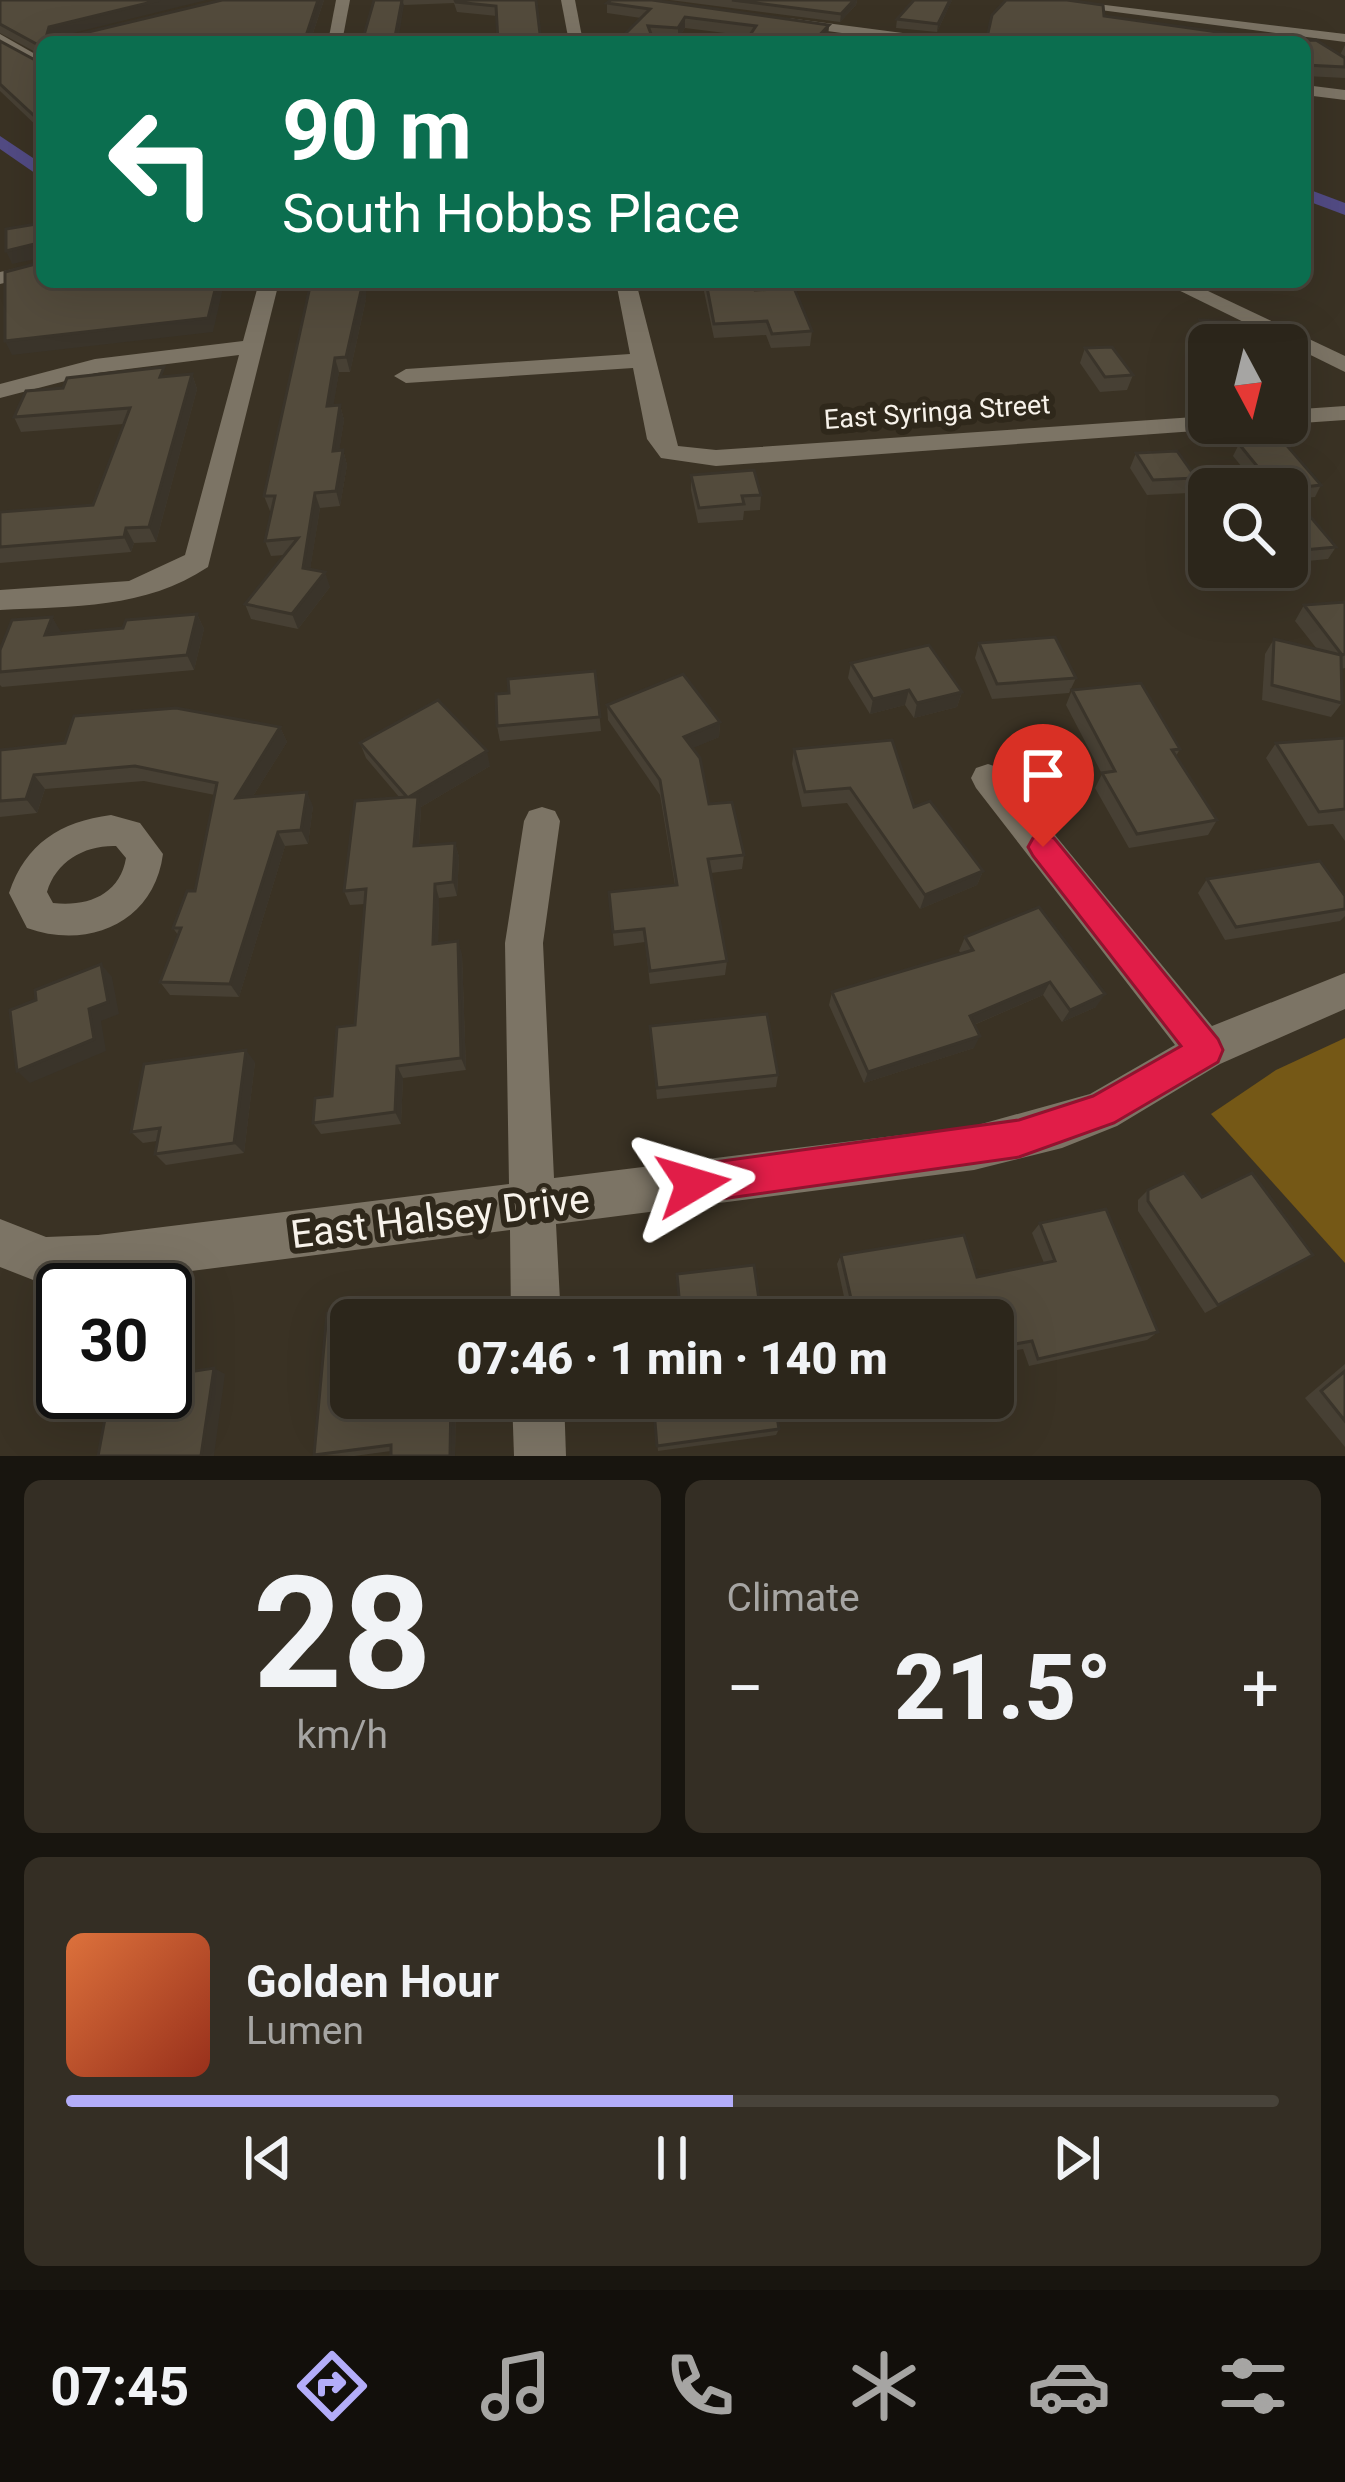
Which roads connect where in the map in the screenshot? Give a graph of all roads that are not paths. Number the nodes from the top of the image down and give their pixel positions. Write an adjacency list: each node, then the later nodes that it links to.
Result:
1 (343, 0): 5 (street)
2 (568, 0): 6 (street)
3 (1031, 0): 9 (street)
4 (761, 19): 7 (street)
5 (336, 36)
6 (575, 36)
7 (894, 36)
8 (0, 38): 11 (street)
9 (1345, 38)
10 (36, 48): 11 (street)
11 (22, 51): 12 (street)
12 (36, 60)
13 (1311, 91): 14 (street)
14 (1345, 95)
15 (36, 269): 16 (street)
16 (0, 278)
17 (267, 288): 20 (street)
18 (627, 288): 21 (street)
19 (1185, 288): 22 (street)
20 (252, 346): 24 (street); 28 (street)
21 (643, 360): 23 (street); 27 (street, East Syringa Street)
22 (1345, 365)
23 (406, 376)
24 (0, 391)
25 (1345, 413): 26 (street)
26 (1308, 416)
27 (1188, 424)
28 (0, 600)
29 (988, 778): 32 (street)
30 (542, 821): 33 (street)
31 (1345, 991): 32 (street, East Halsey Drive)
32 (1205, 1050): 33 (street, East Halsey Drive)
33 (532, 1204): 34 (street, East Halsey Drive); 35 (street)
34 (3, 1245)
35 (535, 1299)
36 (539, 1419): 37 (street)
37 (540, 1456)

